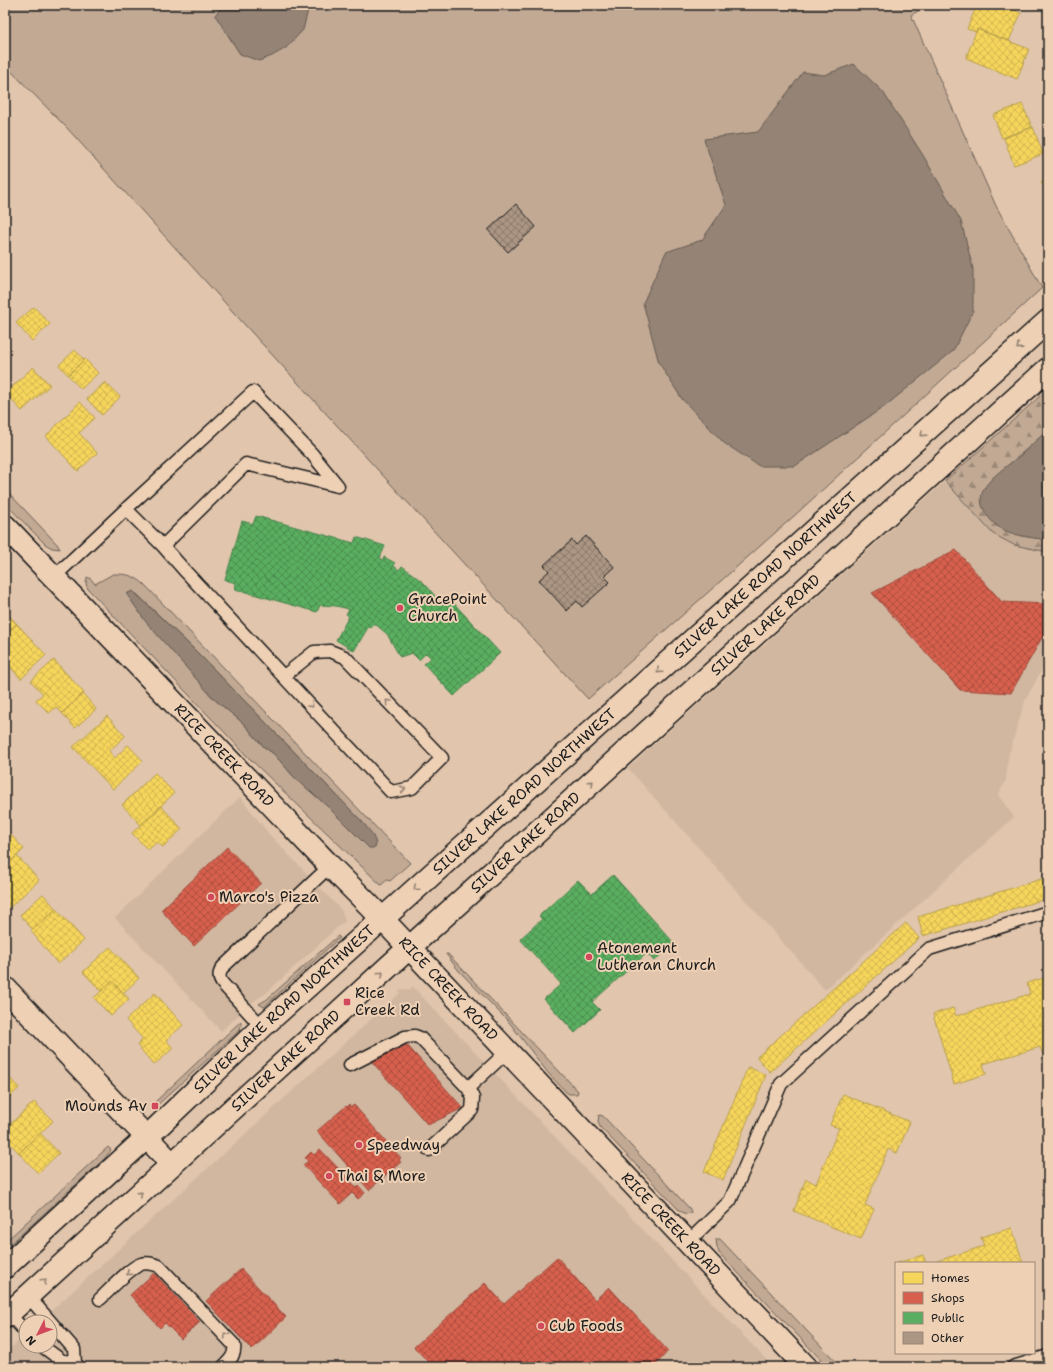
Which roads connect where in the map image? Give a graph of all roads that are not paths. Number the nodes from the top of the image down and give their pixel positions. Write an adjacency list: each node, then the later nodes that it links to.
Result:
1 (1048, 321): 10 (main road, SILVER LAKE ROAD NORTHWEST, one-way to 10)
2 (1048, 370): 11 (main road, SILVER LAKE ROAD, one-way to 2)
3 (126, 509): 5 (lane); 5 (lane); 6 (lane)
4 (5, 526): 6 (main road, RICE CREEK ROAD)
5 (163, 546): 7 (lane)
6 (54, 577): 8 (main road, RICE CREEK ROAD)
7 (284, 676): 7 (lane, one-way to 7)
8 (330, 866): 10 (main road, RICE CREEK ROAD); 13 (lane)
9 (1048, 912): 20 (lane)
10 (381, 919): 11 (main road, RICE CREEK ROAD); 13 (main road, SILVER LAKE ROAD NORTHWEST)
11 (409, 948): 14 (main road, RICE CREEK ROAD); 19 (main road, SILVER LAKE ROAD, one-way to 11)
12 (5, 988): 17 (main road)
13 (262, 1027): 17 (main road, SILVER LAKE ROAD NORTHWEST)
14 (508, 1051): 16 (lane); 20 (main road, RICE CREEK ROAD)
15 (350, 1065): 16 (lane)
16 (468, 1088): 18 (lane)
17 (147, 1137): 19 (main road); 21 (main road, SILVER LAKE ROAD NORTHWEST)
18 (429, 1150)
19 (172, 1164): 22 (main road, SILVER LAKE ROAD, one-way to 19)
20 (688, 1242): 30 (main road, RICE CREEK ROAD)
21 (5, 1267)
22 (28, 1296): 24 (main road, SILVER LAKE ROAD); 28 (lane)
23 (100, 1299): 29 (lane, one-way to 23)
24 (7, 1316): 25 (lane)
25 (18, 1325)
26 (53, 1354): 28 (lane)
27 (1048, 1356): 31 (lane)
28 (77, 1365)
29 (223, 1367)
30 (806, 1367)
31 (1013, 1367)

